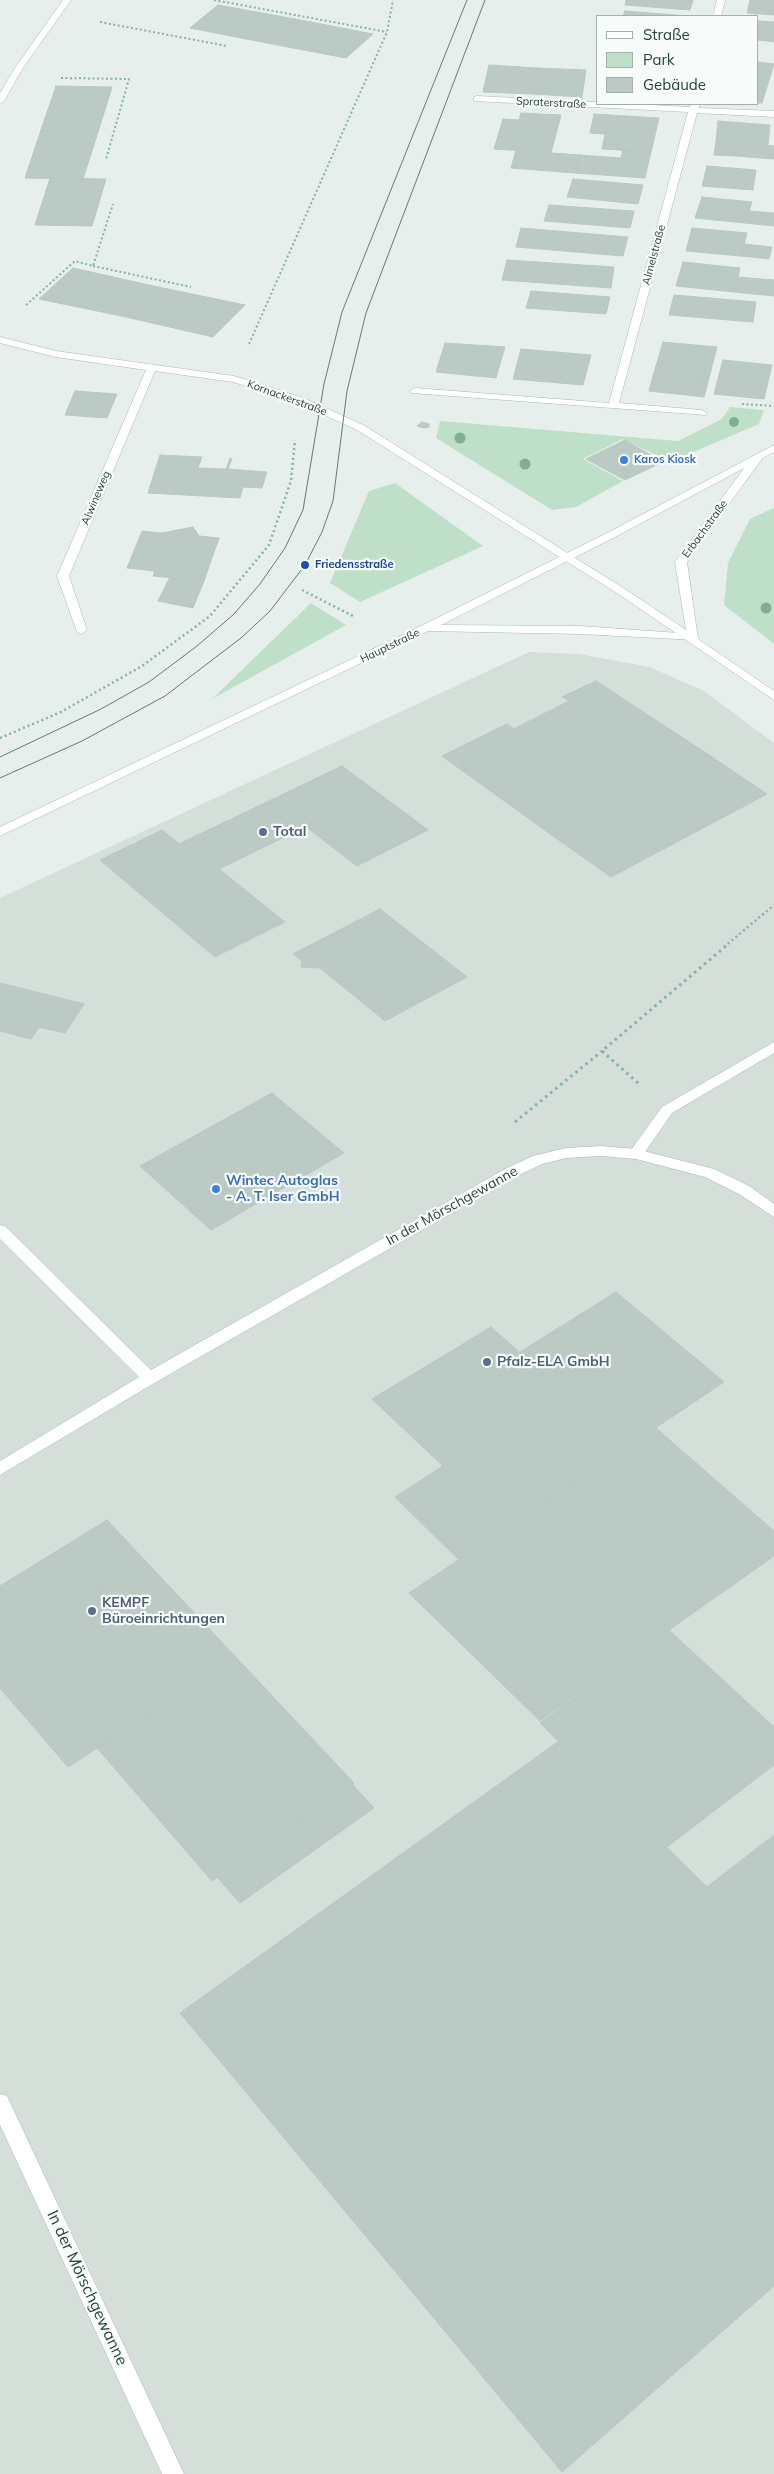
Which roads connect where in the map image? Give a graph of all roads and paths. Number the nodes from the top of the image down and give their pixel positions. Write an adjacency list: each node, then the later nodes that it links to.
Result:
1 (67, 0): 5 (street)
2 (214, 0): 7 (path)
3 (393, 0): 7 (path)
4 (721, 0): 6 (street)
5 (57, 14): 8 (path); 9 (street)
6 (717, 15)
7 (387, 32): 23 (path)
8 (227, 46)
9 (14, 77): 11 (street); 16 (path)
10 (478, 99): 12 (street, Spraterstraße)
11 (0, 102)
12 (596, 103)
13 (640, 105): 14 (street, Spraterstraße)
14 (694, 107): 15 (street, Spraterstraße); 26 (street, Almelstraße)
15 (774, 114)
16 (106, 159)
17 (113, 204): 18 (path)
18 (93, 266): 19 (path); 20 (path)
19 (191, 287)
20 (20, 310)
21 (0, 340): 22 (street, Kornackerstraße)
22 (152, 367): 23 (street, Kornackerstraße); 33 (street, Alwineweg)
23 (234, 379): 25 (street, Kornackerstraße)
24 (415, 391): 26 (street)
25 (300, 400): 30 (street, Kornackerstraße); 37 (path)
26 (613, 406): 27 (street)
27 (702, 413)
28 (774, 448): 29 (street, Hauptstraße)
29 (757, 458): 30 (street, Hauptstraße); 34 (street, Erbachstraße)
30 (567, 558): 32 (street, Hauptstraße); 34 (street)
31 (302, 590): 35 (path)
32 (426, 628): 34 (street); 35 (street, Hauptstraße)
33 (81, 630)
34 (693, 638): 36 (street)
35 (394, 643): 38 (street, Hauptstraße)
36 (774, 696)
37 (0, 738)
38 (0, 832)
39 (774, 905): 41 (path)
40 (774, 1047): 41 (street)
41 (667, 1110): 42 (street)
42 (636, 1154): 43 (street, In der Mörschgewanne); 45 (street, In der Mörschgewanne)
43 (774, 1212)
44 (0, 1230): 45 (street)
45 (150, 1378): 46 (street, In der Mörschgewanne)
46 (0, 1469)
47 (0, 2103): 48 (street, In der Mörschgewanne)
48 (173, 2474)

